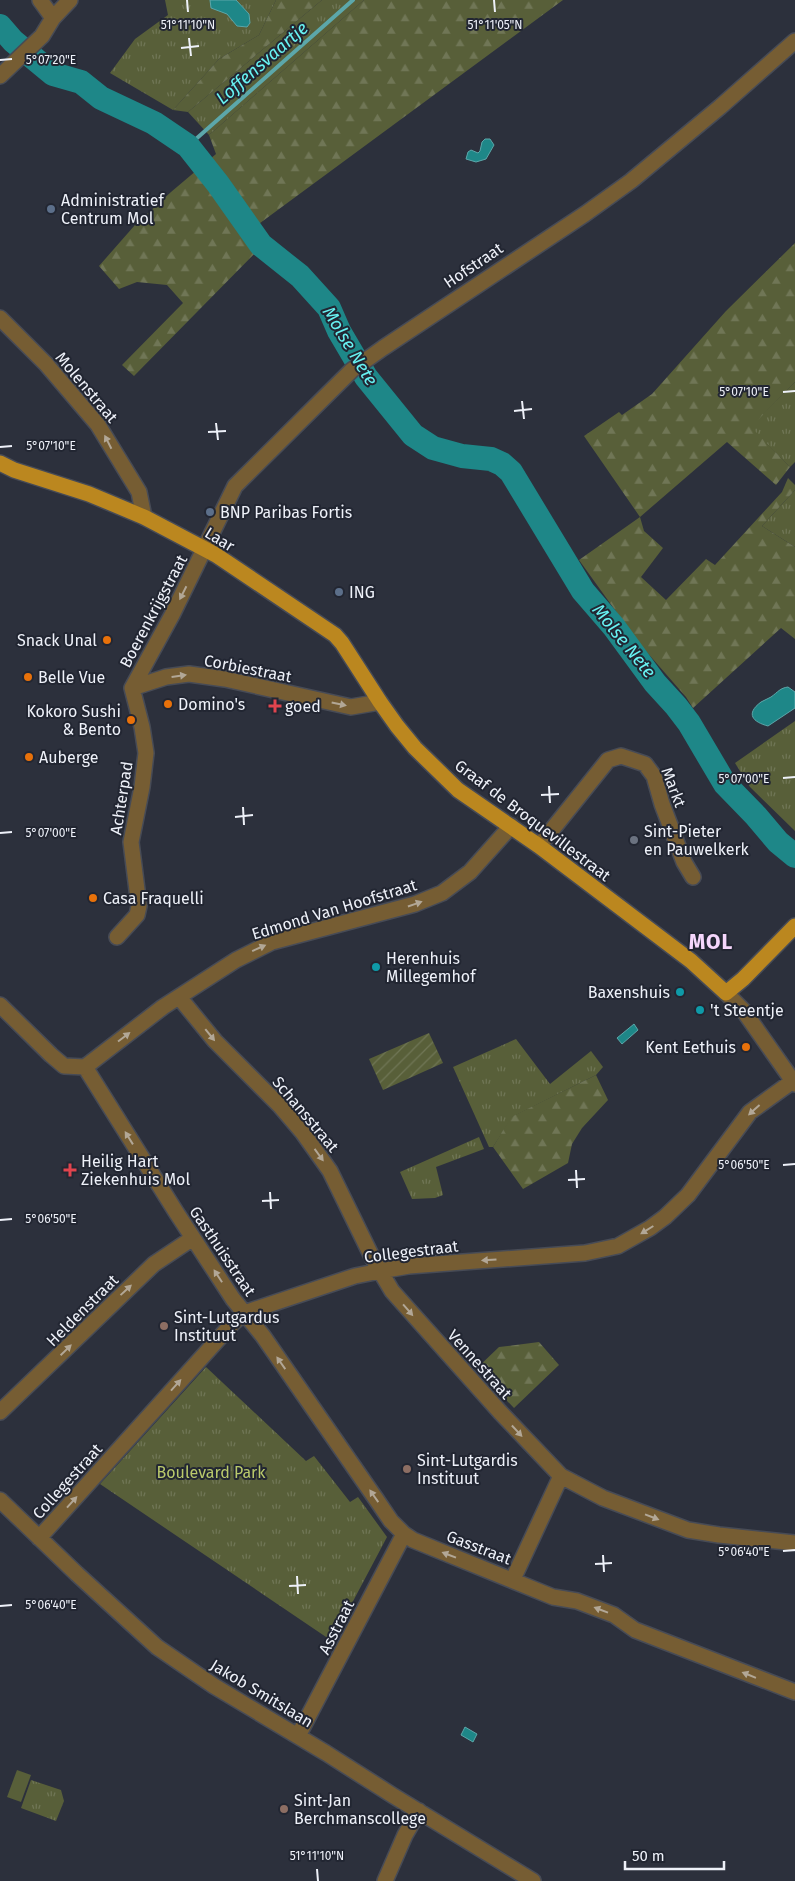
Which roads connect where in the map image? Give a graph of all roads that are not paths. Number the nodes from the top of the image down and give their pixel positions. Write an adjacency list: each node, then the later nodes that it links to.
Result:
1 (40, 0): 3 (street)
2 (70, 0): 3 (street)
3 (53, 18): 5 (street)
4 (795, 41): 9 (street, Hofstraat)
5 (0, 76)
6 (0, 318): 8 (street, Molenstraat, one-way to 6)
7 (0, 463): 8 (main road, Laar)
8 (144, 517): 9 (main road, Laar)
9 (204, 549): 10 (street, Boerenkrijgstraat, one-way to 10); 11 (main road, Laar)
10 (132, 688): 11 (street, Corbiestraat, one-way to 11); 16 (street, Achterpad)
11 (380, 702): 12 (main road, Graaf de Broquevillestraat)
12 (511, 826): 13 (main road, Graaf de Broquevillestraat); 18 (street, Edmond Van Hoofstraat, one-way to 12)
13 (539, 846): 14 (street, Markt); 17 (main road, Graaf de Broquevillestraat)
14 (693, 877)
15 (795, 926): 17 (main road)
16 (117, 937)
17 (726, 993): 21 (street)
18 (180, 997): 20 (street, Edmond Van Hoofstraat, one-way to 18); 23 (street, Schansstraat, one-way to 23)
19 (1, 1009): 20 (street)
20 (85, 1067): 22 (street, Gasthuisstraat, one-way to 20)
21 (794, 1082): 23 (street, Collegestraat, one-way to 23)
22 (193, 1238): 24 (street, Gasthuisstraat, one-way to 22); 25 (street, Heldenstraat, one-way to 22)
23 (380, 1271): 24 (street, Collegestraat); 26 (street, Vennestraat, one-way to 26)
24 (244, 1313): 28 (street, Gasstraat, one-way to 24); 29 (street, Collegestraat, one-way to 24)
25 (0, 1412)
26 (561, 1476): 30 (street, Vennestraat, one-way to 30); 31 (street)
27 (0, 1500): 29 (street, Jakob Smitslaan)
28 (404, 1534): 31 (street, Gasstraat, one-way to 28); 33 (street, Asstraat)
29 (39, 1538): 33 (street, Jakob Smitslaan)
30 (795, 1543)
31 (513, 1579): 32 (street, Gasstraat, one-way to 31)
32 (795, 1692)
33 (298, 1736): 34 (street, Jakob Smitslaan)
34 (419, 1811): 35 (street); 36 (street, Jakob Smitslaan)
35 (385, 1881)
36 (533, 1881)

